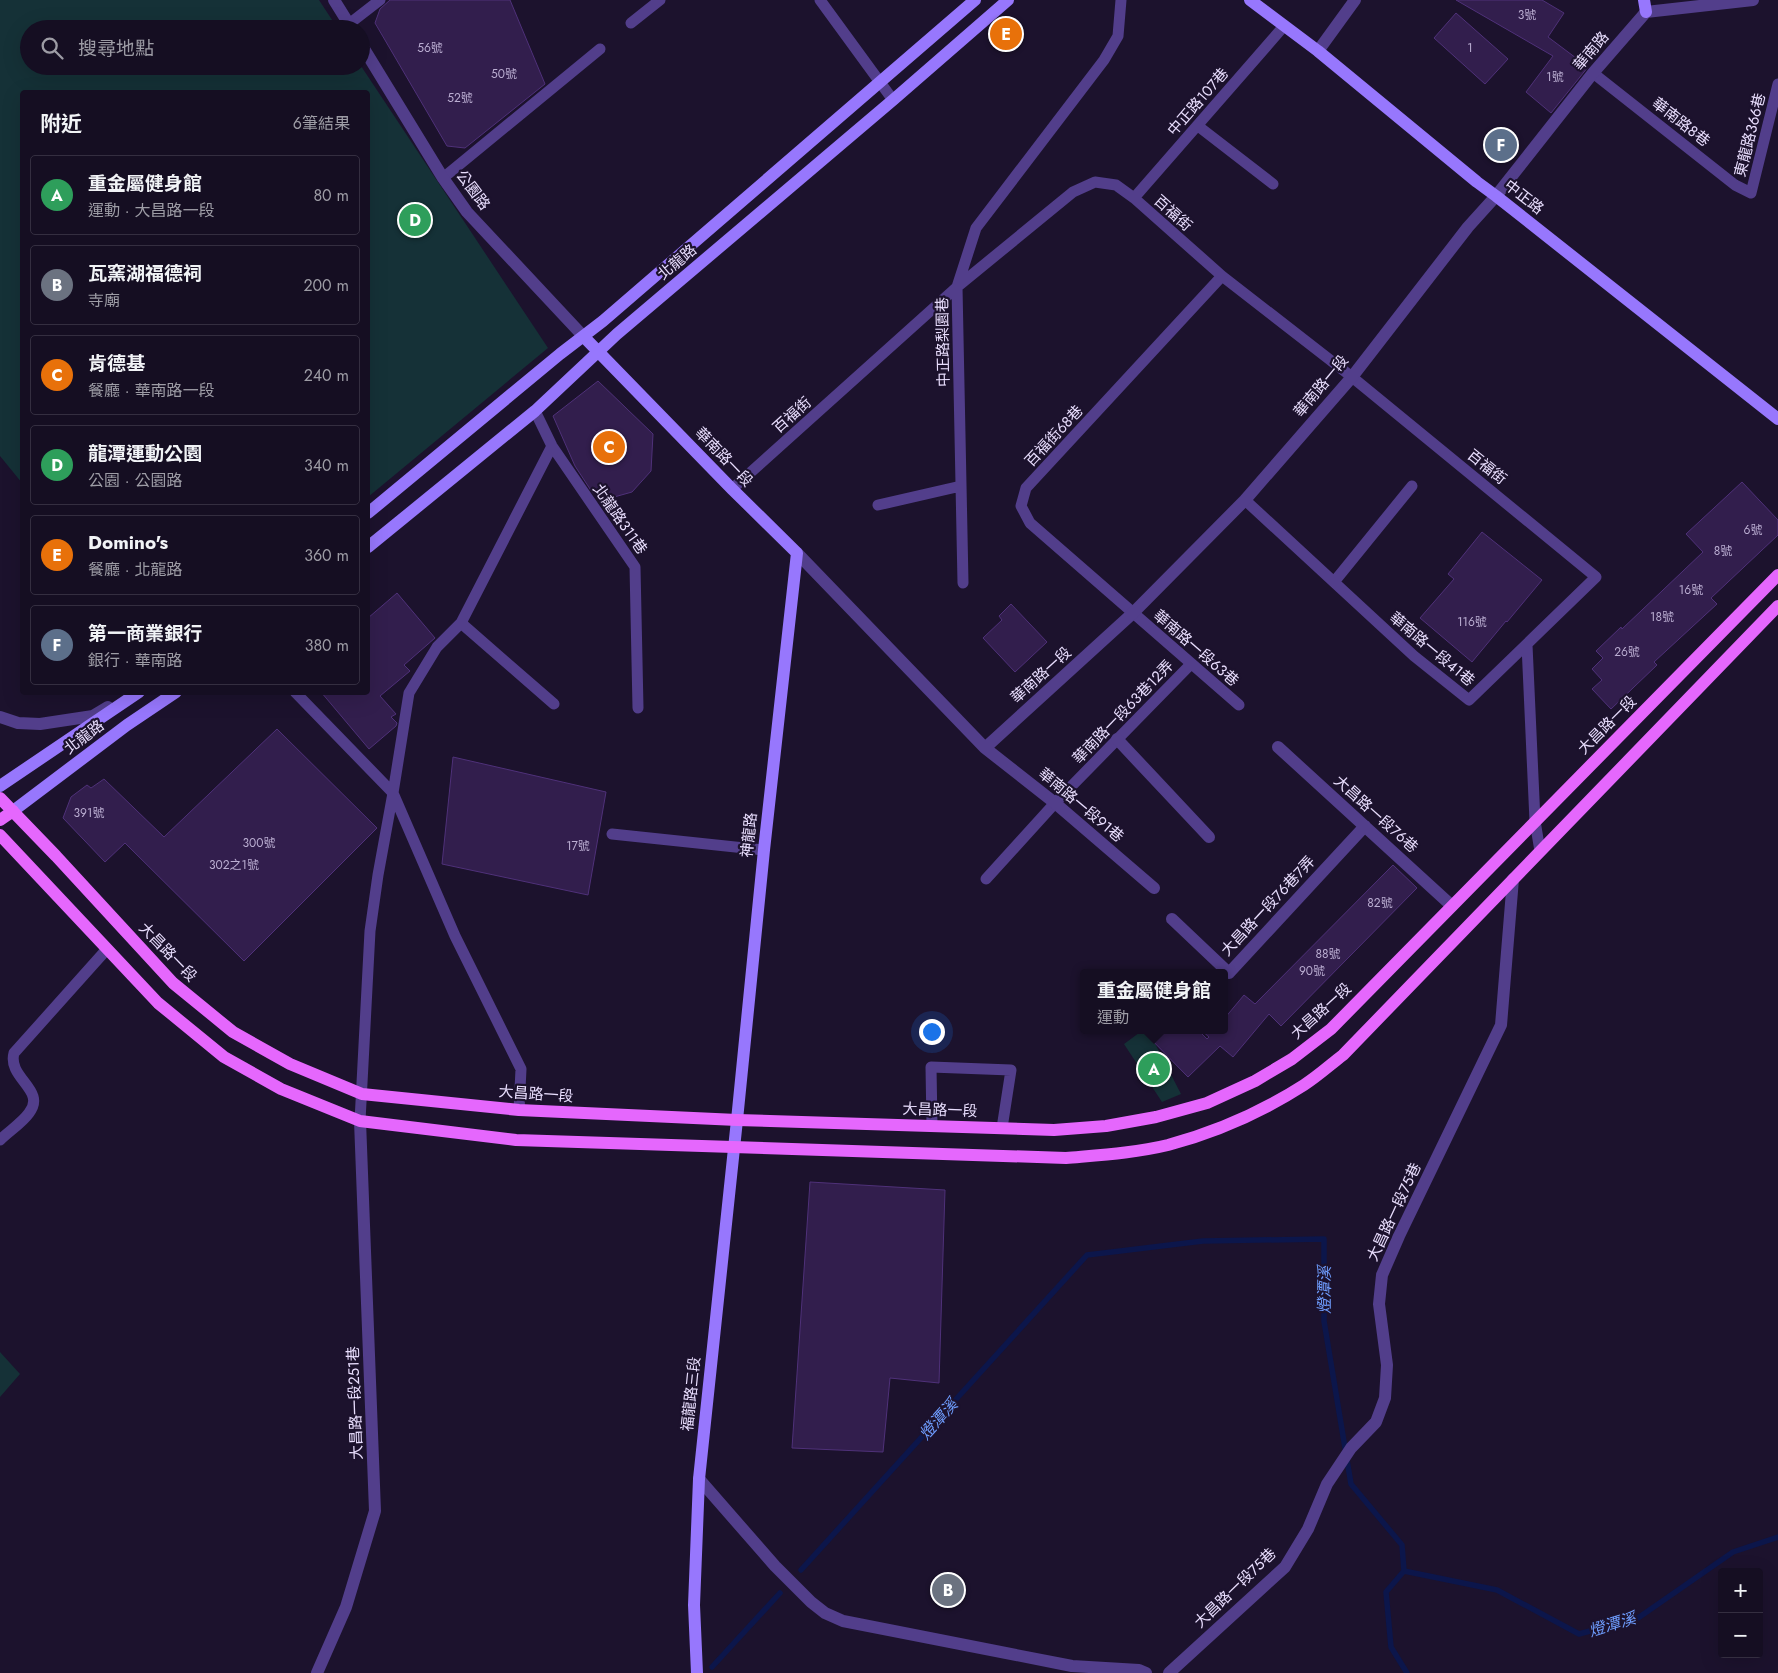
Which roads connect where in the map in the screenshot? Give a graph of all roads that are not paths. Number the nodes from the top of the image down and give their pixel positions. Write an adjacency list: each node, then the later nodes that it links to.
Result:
1 (334, 0): 12 (street)
2 (380, 0): 13 (lane)
3 (660, 0): 14 (lane)
4 (820, 0): 20 (lane)
5 (975, 0): 20 (main road, 北龍路)
6 (1008, 0): 22 (main road, 北龍路)
7 (1121, 0): 30 (lane, 中正路梨園巷)
8 (1250, 0): 15 (main road, 中正路)
9 (1354, 0): 17 (street)
10 (1753, 0): 11 (street, 華南路)
11 (1645, 6): 19 (street, 華南路)
12 (346, 20)
13 (357, 20)
14 (631, 23)
15 (1284, 26): 17 (main road, 中正路); 23 (lane, 中正路107巷)
16 (600, 49): 24 (lane)
17 (1318, 51): 27 (main road, 中正路)
18 (370, 59): 24 (street, 公園路)
19 (1593, 73): 26 (lane, 華南路8巷); 27 (street, 華南路)
20 (879, 82): 22 (lane); 31 (main road, 北龍路)
21 (1778, 84): 26 (lane, 東龍路366巷)
22 (893, 100): 32 (main road, 北龍路)
23 (1198, 126): 25 (lane); 28 (lane, 中正路107巷)
24 (443, 178): 31 (street, 公園路)
25 (1273, 184)
26 (1751, 193)
27 (1496, 196): 33 (street, 華南路一段); 35 (main road, 中正路)
28 (1134, 198): 29 (lane, 百福街); 30 (lane, 百福街)
29 (1222, 276): 33 (lane, 百福街); 50 (lane, 百福街68巷)
30 (957, 287): 37 (lane, 中正路梨園巷); 39 (lane, 百福街)
31 (584, 337): 32 (main road, 華南路一段); 42 (main road, 北龍路)
32 (599, 352): 34 (main road, 北龍路); 39 (main road, 華南路一段)
33 (1352, 377): 40 (street, 華南路一段); 46 (lane, 百福街)
34 (535, 411): 36 (lane, 北龍路311巷); 43 (main road, 北龍路)
35 (1778, 419)
36 (552, 446): 51 (lane); 60 (lane, 北龍路311巷)
37 (961, 486): 41 (lane); 48 (lane, 中正路梨園巷)
38 (1412, 486): 47 (lane)
39 (732, 489): 44 (main road, 華南路一段)
40 (1245, 500): 47 (lane, 華南路一段41巷); 50 (street, 華南路一段)
41 (878, 505)
42 (370, 511)
43 (370, 546)
44 (797, 553): 64 (street, 華南路一段); 76 (main road, 神龍路)
45 (1778, 575): 71 (main road, 大昌路一段)
46 (1596, 577): 52 (lane, 華南路一段41巷)
47 (1334, 582): 52 (lane, 華南路一段41巷)
48 (963, 583)
49 (1778, 606): 77 (main road)
50 (1133, 613): 53 (lane, 華南路一段63巷); 64 (street, 華南路一段)
51 (461, 623): 58 (lane); 66 (lane)
52 (1527, 645): 71 (lane)
53 (1191, 664): 59 (lane, 華南路一段63巷); 62 (lane, 華南路一段63巷12弄)
54 (129, 695): 61 (street)
55 (134, 695): 65 (main road, 北龍路)
56 (172, 695): 69 (main road, 北龍路)
57 (298, 695): 66 (lane)
58 (554, 704)
59 (1239, 706)
60 (638, 708)
61 (0, 718)
62 (1117, 740): 68 (lane, 華南路一段63巷12弄); 75 (street)
63 (1278, 747): 72 (street, 大昌路一段76巷)
64 (985, 748): 68 (street, 華南路一段91巷)
65 (0, 786)
66 (393, 793): 86 (lane); 87 (lane)
67 (0, 798): 69 (main road, 大昌路一段)
68 (1055, 803): 78 (lane, 華南路一段63巷12弄); 80 (street, 華南路一段91巷)
69 (13, 811): 70 (main road); 86 (main road, 大昌路一段)
70 (0, 820)
71 (1535, 821): 77 (lane); 81 (main road, 大昌路一段)
72 (1365, 826): 81 (street, 大昌路一段76巷); 85 (street, 大昌路一段76巷7弄)
73 (612, 834): 76 (lane)
74 (0, 836): 83 (main road)
75 (1209, 837)
76 (764, 850): 88 (main road, 神龍路)
77 (1540, 851): 79 (main road)
78 (986, 879)
79 (1513, 879): 93 (main road); 98 (street, 大昌路一段75巷)
80 (1154, 888)
81 (1452, 906): 91 (main road, 大昌路一段)
82 (1172, 919): 84 (street, 大昌路一段76巷7弄)
83 (107, 949): 89 (main road); 92 (lane)
84 (1225, 969)
85 (1228, 972)
86 (362, 1094): 87 (main road, 大昌路一段); 89 (lane)
87 (519, 1110): 88 (main road, 大昌路一段)
88 (737, 1120): 90 (main road, 大昌路一段); 93 (main road, 福龍路三段)
89 (360, 1121): 93 (main road); 95 (street, 大昌路一段251巷)
90 (932, 1126): 91 (main road, 大昌路一段); 91 (lane)
91 (1002, 1128)
92 (0, 1140)
93 (734, 1146): 94 (main road, 福龍路三段)
94 (699, 1479): 96 (main road, 福龍路三段); 97 (street)
95 (317, 1673)
96 (697, 1673)
97 (1146, 1673)
98 (1168, 1673)

